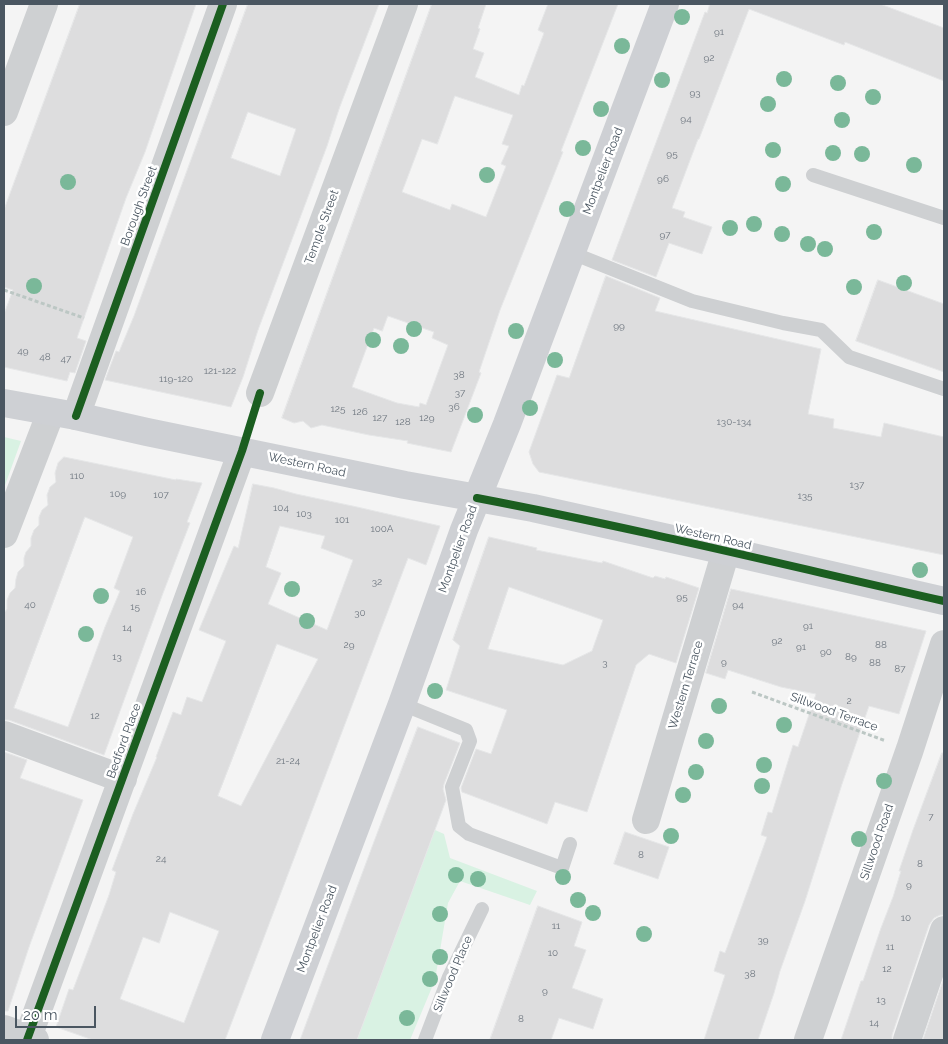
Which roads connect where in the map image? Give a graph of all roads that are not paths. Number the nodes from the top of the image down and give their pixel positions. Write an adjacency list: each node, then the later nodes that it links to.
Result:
1 (44, 4): 5 (street)
2 (223, 4): 12 (street, Borough Street)
3 (404, 4): 10 (street, Temple Street)
4 (665, 4): 8 (main road, Montpelier Road)
5 (4, 112)
6 (813, 175): 7 (lane)
7 (944, 218)
8 (572, 254): 9 (lane); 14 (main road, Montpelier Road)
9 (944, 389)
10 (260, 393)
11 (4, 403): 12 (main road, Western Road)
12 (63, 414): 13 (main road, Western Road); 15 (street, Borough Street)
13 (242, 451): 14 (main road, Western Road); 21 (street, Bedford Place)
14 (477, 498): 16 (main road, Western Road); 19 (main road, Montpelier Road)
15 (4, 534)
16 (726, 551): 17 (main road, Western Road); 22 (street, Western Terrace)
17 (944, 601)
18 (944, 644): 29 (street, Sillwood Road)
19 (402, 704): 23 (lane); 27 (main road, Montpelier Road)
20 (4, 734): 21 (street)
21 (122, 779): 26 (street, Bedford Place)
22 (646, 820)
23 (570, 844)
24 (482, 909): 28 (lane, Sillwood Place)
25 (944, 930): 30 (street)
26 (23, 1037)
27 (275, 1040)
28 (425, 1040)
29 (808, 1040)
30 (907, 1040)

